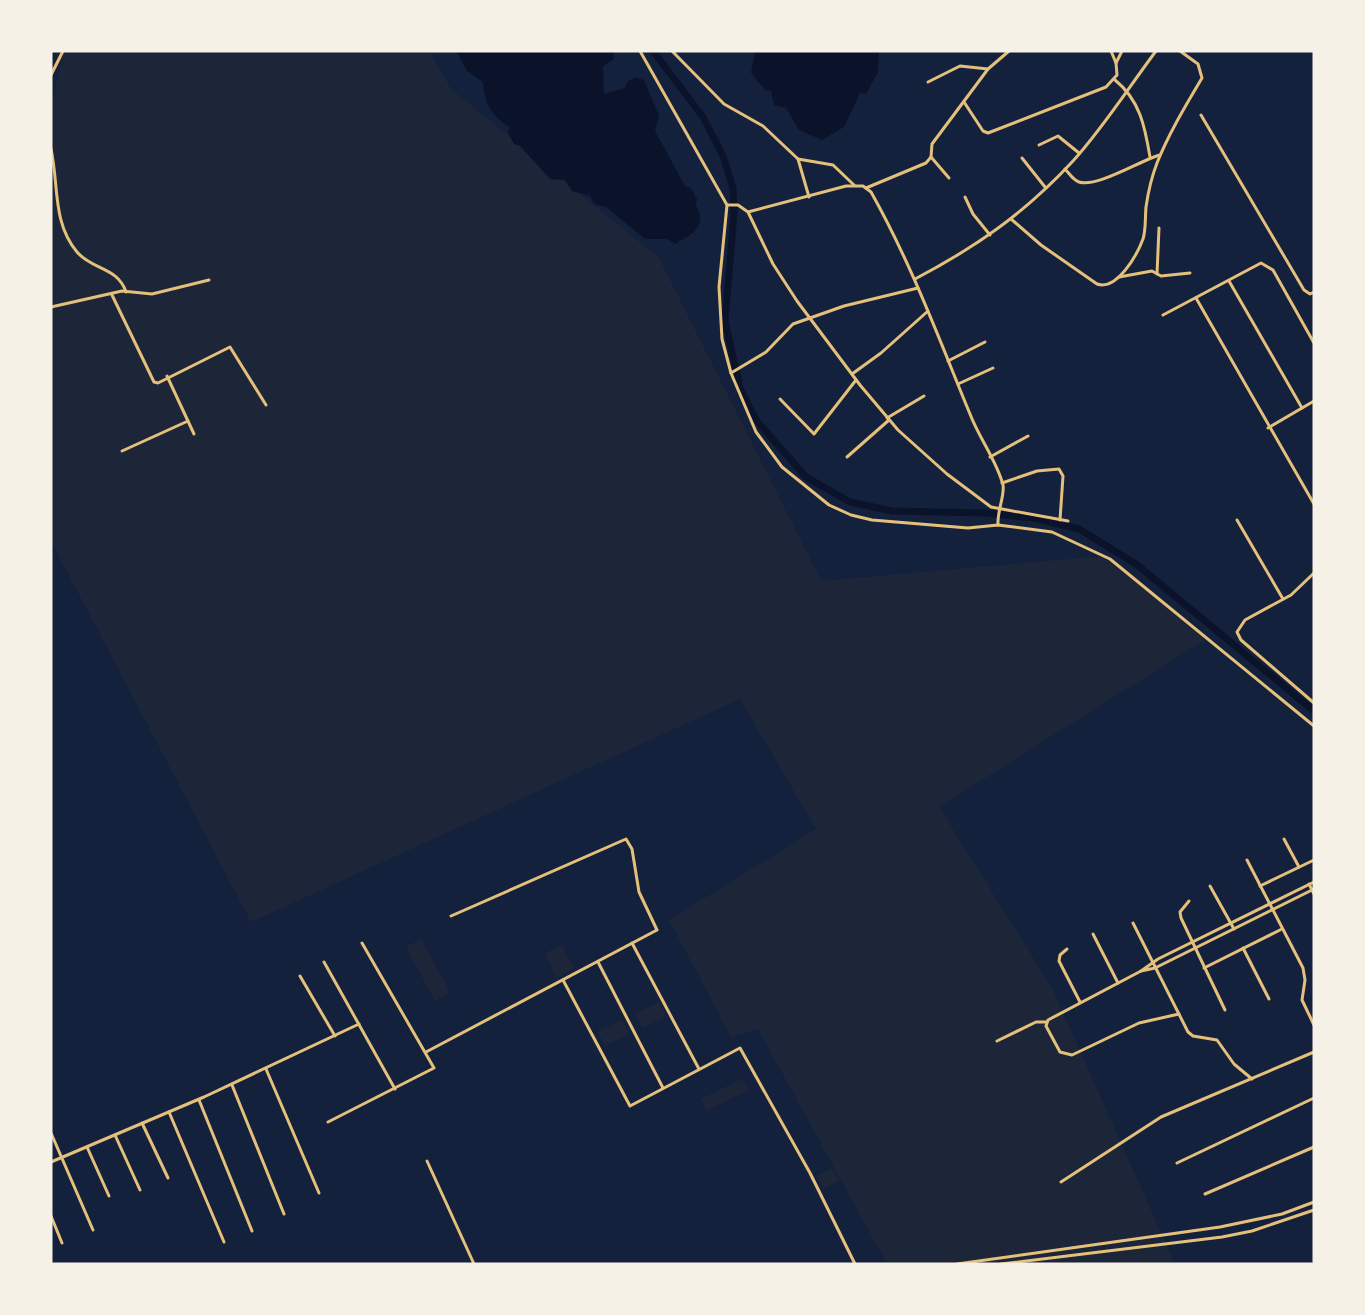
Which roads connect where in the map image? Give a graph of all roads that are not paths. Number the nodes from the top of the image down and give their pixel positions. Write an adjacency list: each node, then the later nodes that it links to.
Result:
1 (63, 51): 11 (street)
2 (640, 51): 32 (street)
3 (672, 51): 24 (street)
4 (1009, 51): 10 (street)
5 (1111, 51): 9 (street)
6 (1122, 51): 9 (street)
7 (1156, 51): 14 (street)
8 (1180, 51): 20 (street)
9 (1116, 63): 12 (street)
10 (988, 69): 13 (street); 15 (street)
11 (51, 75)
12 (1114, 80): 14 (street); 15 (street)
13 (928, 82)
14 (1127, 90): 19 (street); 23 (street)
15 (964, 102): 21 (street)
16 (1201, 115): 45 (street)
17 (1039, 145): 19 (street)
18 (51, 149): 44 (street)
19 (1079, 153): 25 (street)
20 (1160, 155): 23 (street); 39 (street)
21 (931, 157): 26 (street); 28 (street)
22 (1022, 158): 29 (street)
23 (1150, 158): 25 (street)
24 (798, 159): 27 (street); 30 (street)
25 (1065, 168): 29 (street)
26 (949, 178)
27 (854, 185): 28 (street); 30 (street)
28 (866, 188): 40 (street)
29 (1045, 188): 34 (street)
30 (809, 196): 33 (street)
31 (965, 197): 36 (street)
32 (729, 205): 33 (street); 56 (street)
33 (748, 212): 51 (street)
34 (1011, 219): 36 (street); 39 (street)
35 (1160, 228): 38 (street)
36 (990, 235): 40 (street)
37 (1190, 273): 38 (street)
38 (1157, 274): 39 (street)
39 (1118, 278)
40 (915, 279): 43 (street)
41 (209, 280): 44 (street)
42 (1229, 281): 47 (street); 53 (street); 65 (street)
43 (918, 288): 49 (street); 51 (street)
44 (126, 292): 46 (street)
45 (1314, 292)
46 (112, 295): 48 (street); 58 (street)
47 (1196, 298): 50 (street); 68 (street)
48 (51, 307)
49 (928, 311): 54 (street); 57 (street)
50 (1163, 315)
51 (809, 317): 56 (street); 57 (street)
52 (985, 342): 54 (street)
53 (1314, 343)
54 (948, 361): 60 (street)
55 (993, 368): 60 (street)
56 (732, 373): 80 (street)
57 (852, 375): 59 (street)
58 (167, 376): 64 (street); 67 (street)
59 (856, 380): 62 (street); 66 (street)
60 (958, 384): 73 (street)
61 (924, 396): 66 (street)
62 (780, 399)
63 (1314, 401): 65 (street)
64 (266, 405)
65 (1302, 408): 68 (street)
66 (888, 419): 72 (street); 76 (street)
67 (188, 421): 69 (street); 71 (street)
68 (1268, 428): 75 (street)
69 (194, 434)
70 (1028, 436): 73 (street)
71 (122, 451)
72 (847, 457)
73 (989, 457): 74 (street)
74 (1002, 483): 76 (street); 77 (street)
75 (1314, 504)
76 (998, 509): 77 (street); 80 (street)
77 (1060, 520): 79 (street)
78 (1237, 520): 82 (street)
79 (1068, 521)
80 (998, 525): 84 (street)
81 (1314, 573): 82 (street)
82 (1284, 599): 83 (street)
83 (1314, 703)
84 (1314, 726)
85 (1284, 839): 88 (street)
86 (1246, 860): 92 (street)
87 (1314, 860): 88 (street)
88 (1299, 867): 92 (street)
89 (1314, 882): 90 (street)
90 (1309, 884): 93 (street); 95 (street)
91 (1210, 886): 99 (street)
92 (1260, 886): 95 (street)
93 (1313, 891): 96 (street)
94 (1189, 901): 103 (street)
95 (1269, 903): 96 (street); 99 (street)
96 (1272, 910): 100 (street); 101 (street)
97 (451, 916): 105 (street)
98 (1133, 923): 111 (street)
99 (1230, 923): 100 (street); 103 (street)
100 (1234, 929): 106 (street)
101 (1282, 929): 107 (street); 124 (street)
102 (1093, 934): 117 (street)
103 (1193, 942): 106 (street); 111 (street)
104 (362, 943): 127 (street)
105 (632, 943): 110 (street); 130 (street)
106 (1196, 948): 112 (street); 113 (street)
107 (1243, 948): 113 (street); 118 (street)
108 (1067, 950): 119 (street)
109 (324, 962): 123 (street)
110 (598, 962): 116 (street); 133 (street)
111 (1153, 962): 112 (street); 114 (street)
112 (1155, 968): 114 (street); 121 (street)
113 (1204, 968): 120 (street)
114 (1141, 971): 117 (street)
115 (300, 976): 125 (street)
116 (563, 980): 127 (street); 133 (street)
117 (1118, 983): 119 (street)
118 (1269, 999)
119 (1080, 1002): 122 (street)
120 (1225, 1010)
121 (1179, 1014): 122 (street); 131 (street)
122 (1046, 1022): 126 (street)
123 (359, 1024): 125 (street); 134 (street)
124 (1314, 1025)
125 (335, 1036): 129 (street)
126 (997, 1041)
127 (426, 1052): 134 (street)
128 (1314, 1052): 131 (street)
129 (266, 1069): 132 (street); 151 (street)
130 (699, 1069): 133 (street); 163 (street)
131 (1252, 1079): 149 (street)
132 (232, 1084): 136 (street); 156 (street)
133 (663, 1088)
134 (394, 1089): 138 (street)
135 (1314, 1098): 147 (street)
136 (199, 1100): 137 (street); 159 (street)
137 (170, 1112): 139 (street); 160 (street)
138 (328, 1122)
139 (142, 1123): 141 (street); 148 (street)
140 (51, 1133): 144 (street)
141 (115, 1135): 142 (street); 150 (street)
142 (87, 1147): 144 (street); 153 (street)
143 (1314, 1148): 152 (street)
144 (62, 1158): 146 (street); 158 (street)
145 (427, 1161): 162 (street)
146 (51, 1162)
147 (1177, 1162)
148 (168, 1178)
149 (1061, 1182)
150 (140, 1190)
151 (319, 1193)
152 (1205, 1194)
153 (109, 1196)
154 (1314, 1202): 164 (street)
155 (1314, 1210): 165 (street)
156 (284, 1214)
157 (51, 1216): 161 (street)
158 (93, 1230)
159 (252, 1231)
160 (224, 1242)
161 (62, 1243)
162 (474, 1264)
163 (855, 1264)
164 (957, 1264)
165 (1001, 1264)

